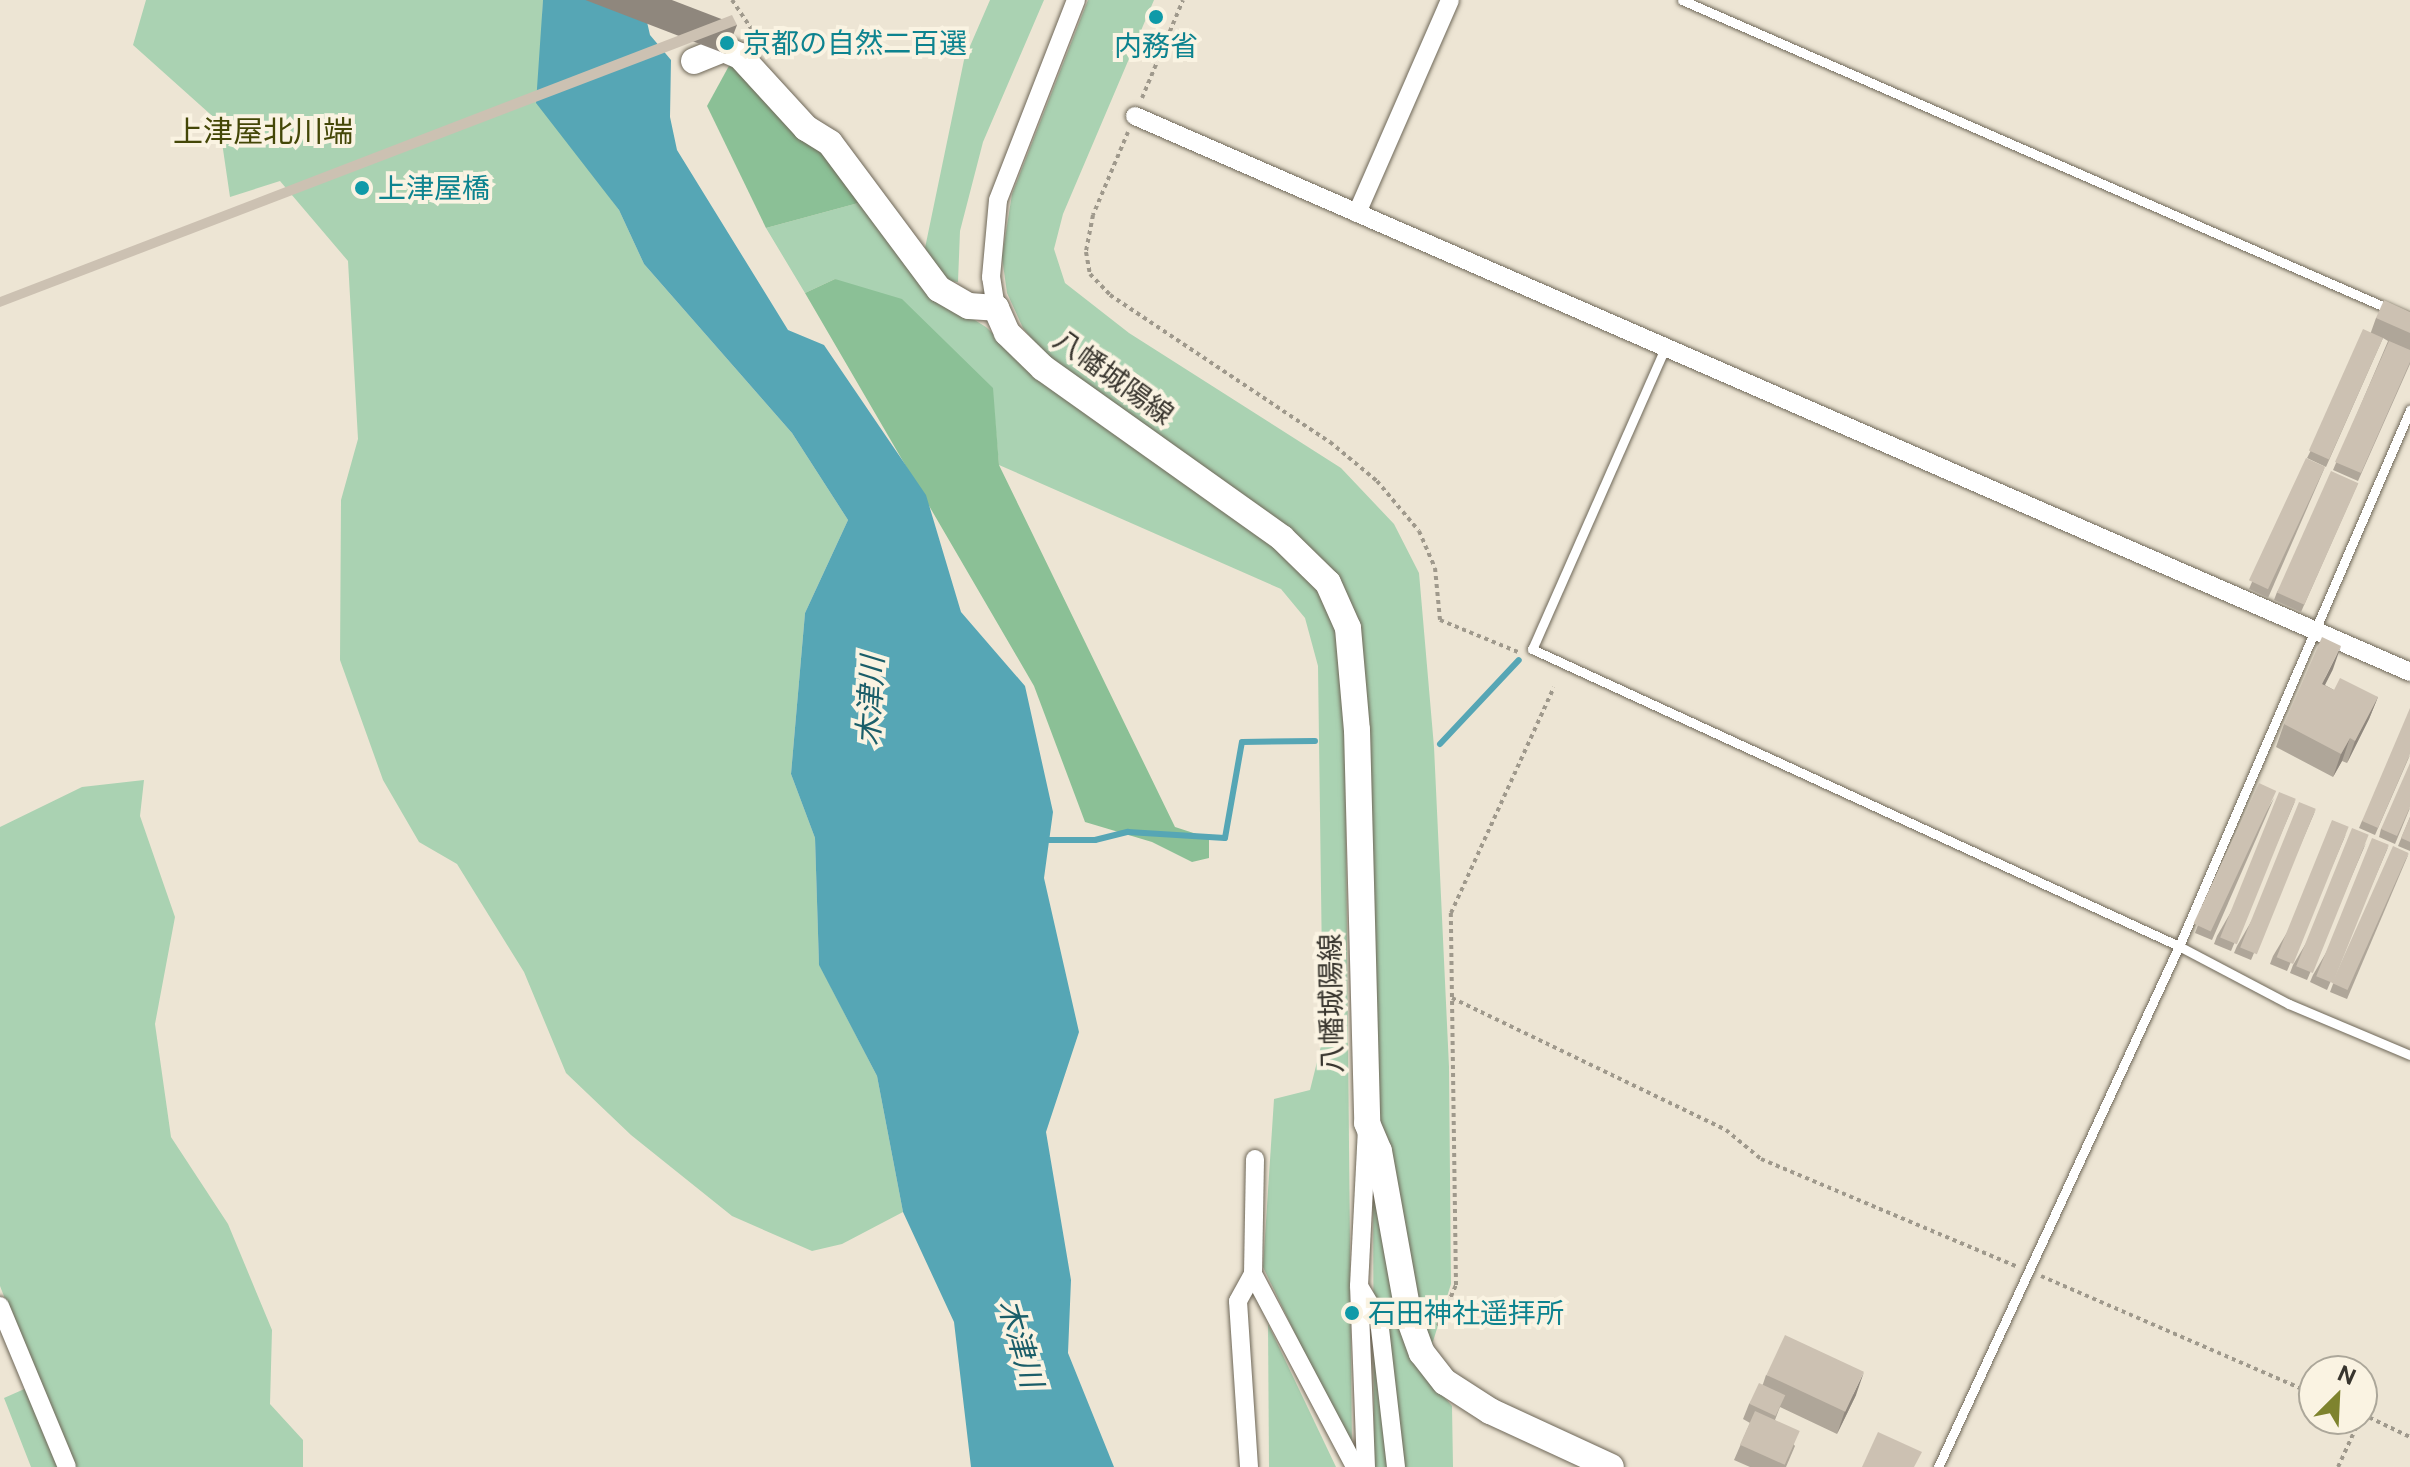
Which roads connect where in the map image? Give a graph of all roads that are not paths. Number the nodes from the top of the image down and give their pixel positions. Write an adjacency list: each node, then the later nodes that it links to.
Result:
1 (1076, 0): 7 (street)
2 (1450, 0): 6 (street)
3 (1682, 0): 8 (lane)
4 (665, 72): 7 (main road)
5 (1135, 116): 6 (street)
6 (1357, 213): 9 (street)
7 (996, 308): 15 (main road, 八幡城陽線)
8 (2410, 318)
9 (1665, 348): 11 (street); 13 (lane)
10 (2410, 410): 11 (lane)
11 (2314, 629): 12 (street); 13 (lane)
12 (2410, 672)
13 (2179, 946): 14 (lane); 26 (lane)
14 (2410, 1055)
15 (1367, 1123): 18 (street); 25 (main road, 八幡城陽線)
16 (1255, 1159): 17 (street)
17 (1253, 1274): 21 (street); 22 (street)
18 (1359, 1286): 23 (street); 24 (street)
19 (0, 1306): 20 (street)
20 (67, 1467)
21 (1249, 1467)
22 (1355, 1467)
23 (1366, 1467)
24 (1396, 1467)
25 (1611, 1467)
26 (1938, 1467)

